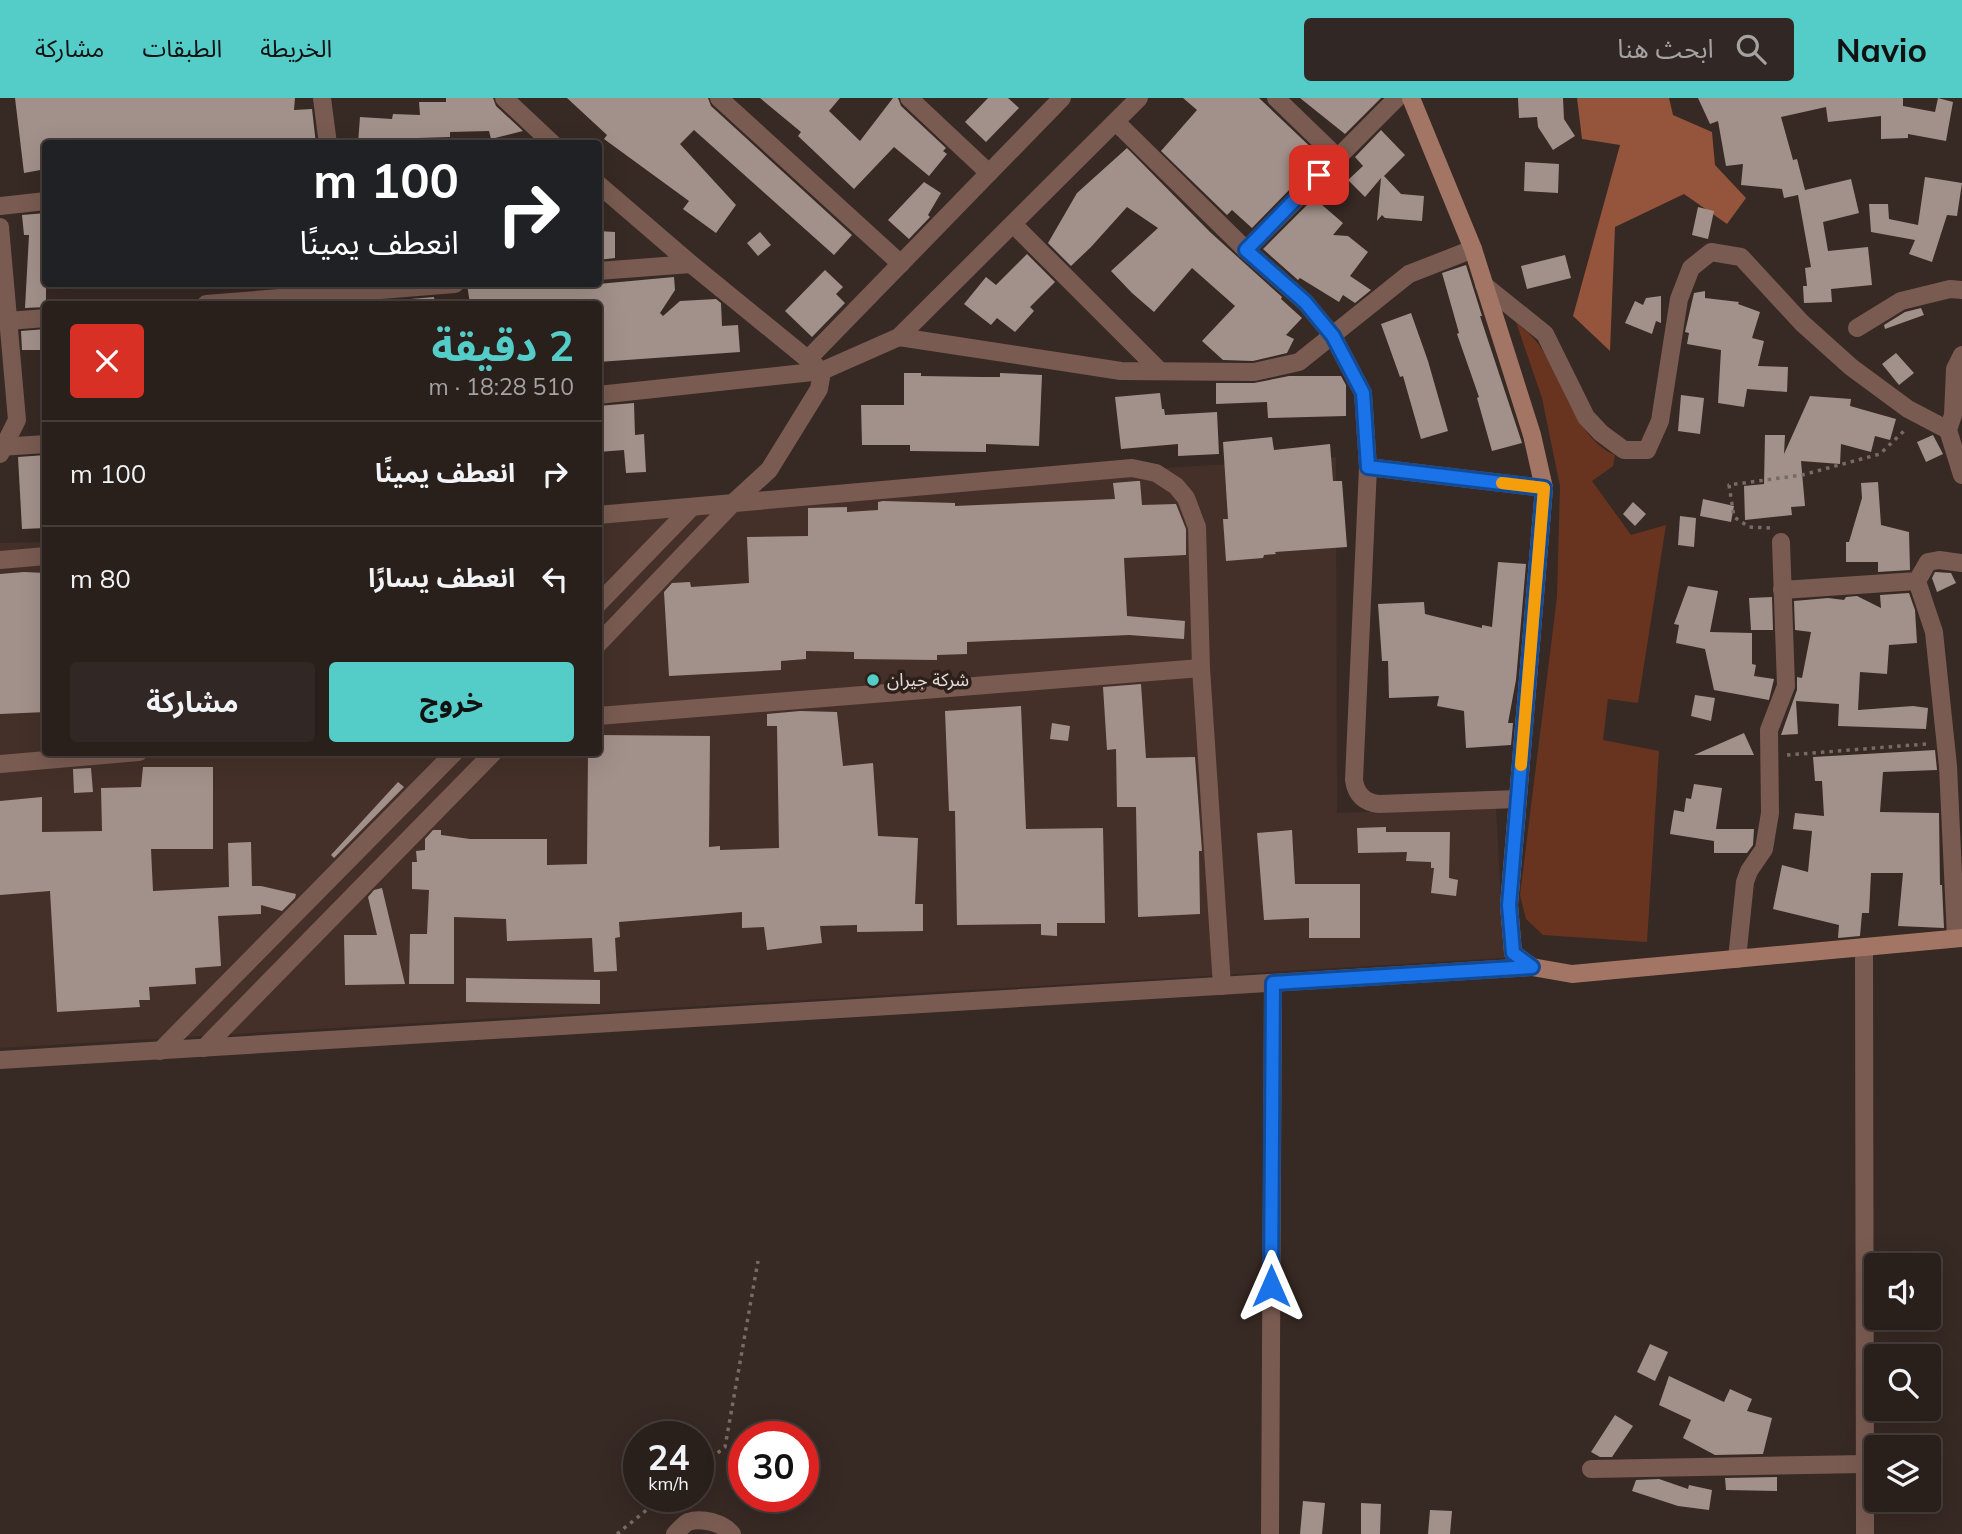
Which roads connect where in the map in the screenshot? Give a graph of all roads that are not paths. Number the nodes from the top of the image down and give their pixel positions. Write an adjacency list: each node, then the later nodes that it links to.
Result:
1 (322, 98): 11 (street)
2 (719, 98): 23 (street)
3 (909, 98): 14 (street)
4 (1062, 98): 14 (street)
5 (1139, 98): 10 (street)
6 (1276, 98): 13 (street)
7 (1397, 98): 13 (street)
8 (1411, 98): 20 (street)
9 (509, 100): 12 (street)
10 (1116, 122): 18 (street); 21 (street)
11 (327, 140)
12 (549, 140)
13 (1337, 157): 21 (street)
14 (989, 173): 23 (street)
15 (602, 187): 22 (street)
16 (42, 201): 17 (street)
17 (0, 206)
18 (1013, 225): 34 (street); 37 (street)
19 (0, 227): 31 (street)
20 (1473, 249): 25 (street); 33 (street)
21 (1246, 250): 33 (street)
22 (691, 264): 24 (street); 36 (street)
23 (901, 264): 36 (street)
24 (602, 271)
25 (1484, 285): 39 (street); 44 (street)
26 (420, 287): 28 (street)
27 (1962, 290): 32 (street)
28 (339, 294): 29 (street)
29 (246, 301)
30 (42, 318): 31 (street)
31 (8, 321): 41 (street)
32 (1857, 328)
33 (1333, 336): 37 (street); 42 (street)
34 (899, 337): 36 (street); 37 (street)
35 (1962, 355): 39 (street)
36 (815, 365): 38 (street); 45 (street)
37 (1159, 370)
38 (602, 394)
39 (1948, 430): 43 (street)
40 (42, 444): 41 (street)
41 (1, 449)
42 (1368, 467): 44 (street); 62 (street)
43 (1962, 475)
44 (1544, 488): 62 (street)
45 (733, 503): 46 (street); 55 (street); 56 (street)
46 (692, 507): 47 (street); 54 (street)
47 (602, 515)
48 (1781, 542): 53 (street)
49 (42, 556): 50 (street)
50 (0, 560)
51 (1962, 563): 52 (street)
52 (1917, 581): 53 (street); 65 (street)
53 (1782, 590): 67 (street)
54 (602, 600)
55 (602, 640)
56 (1201, 668): 57 (street); 70 (street)
57 (602, 716)
58 (93, 756): 61 (street)
59 (451, 756): 63 (street)
60 (490, 756): 64 (street)
61 (0, 764)
62 (1518, 799): 68 (street)
63 (389, 819): 64 (street); 72 (street)
64 (397, 851): 71 (street)
65 (1959, 938): 66 (street)
66 (1864, 947): 67 (street); 74 (street)
67 (1737, 959): 68 (street)
68 (1532, 967): 69 (street)
69 (1273, 983): 70 (street); 80 (street)
70 (1222, 986): 71 (street)
71 (204, 1048): 72 (street)
72 (160, 1051): 73 (street)
73 (0, 1060)
74 (1865, 1435)
75 (1864, 1464): 76 (street)
76 (1591, 1469)
77 (1865, 1512): 81 (street)
78 (675, 1534): 79 (street)
79 (732, 1534)
80 (1270, 1534)
81 (1865, 1534)

